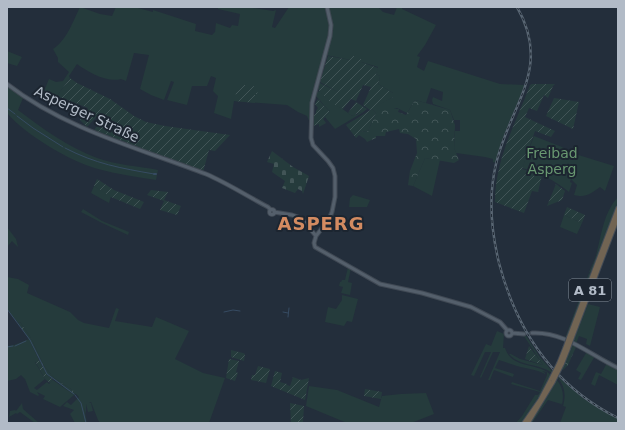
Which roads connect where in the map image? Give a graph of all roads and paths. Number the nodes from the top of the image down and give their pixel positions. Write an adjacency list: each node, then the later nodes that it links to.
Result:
1 (328, 7): 5 (main road)
2 (7, 84): 5 (main road, Asperger Straße)
3 (618, 208): 8 (highway, A 81)
4 (618, 217): 8 (highway, A 81)
5 (316, 236): 7 (main road)
6 (532, 333): 9 (main road)
7 (524, 334)
8 (570, 338): 10 (highway, A 81, bridge)
9 (618, 368)
10 (552, 382): 11 (highway, A 81); 12 (highway, A 81)
11 (524, 423)
12 (528, 423)

